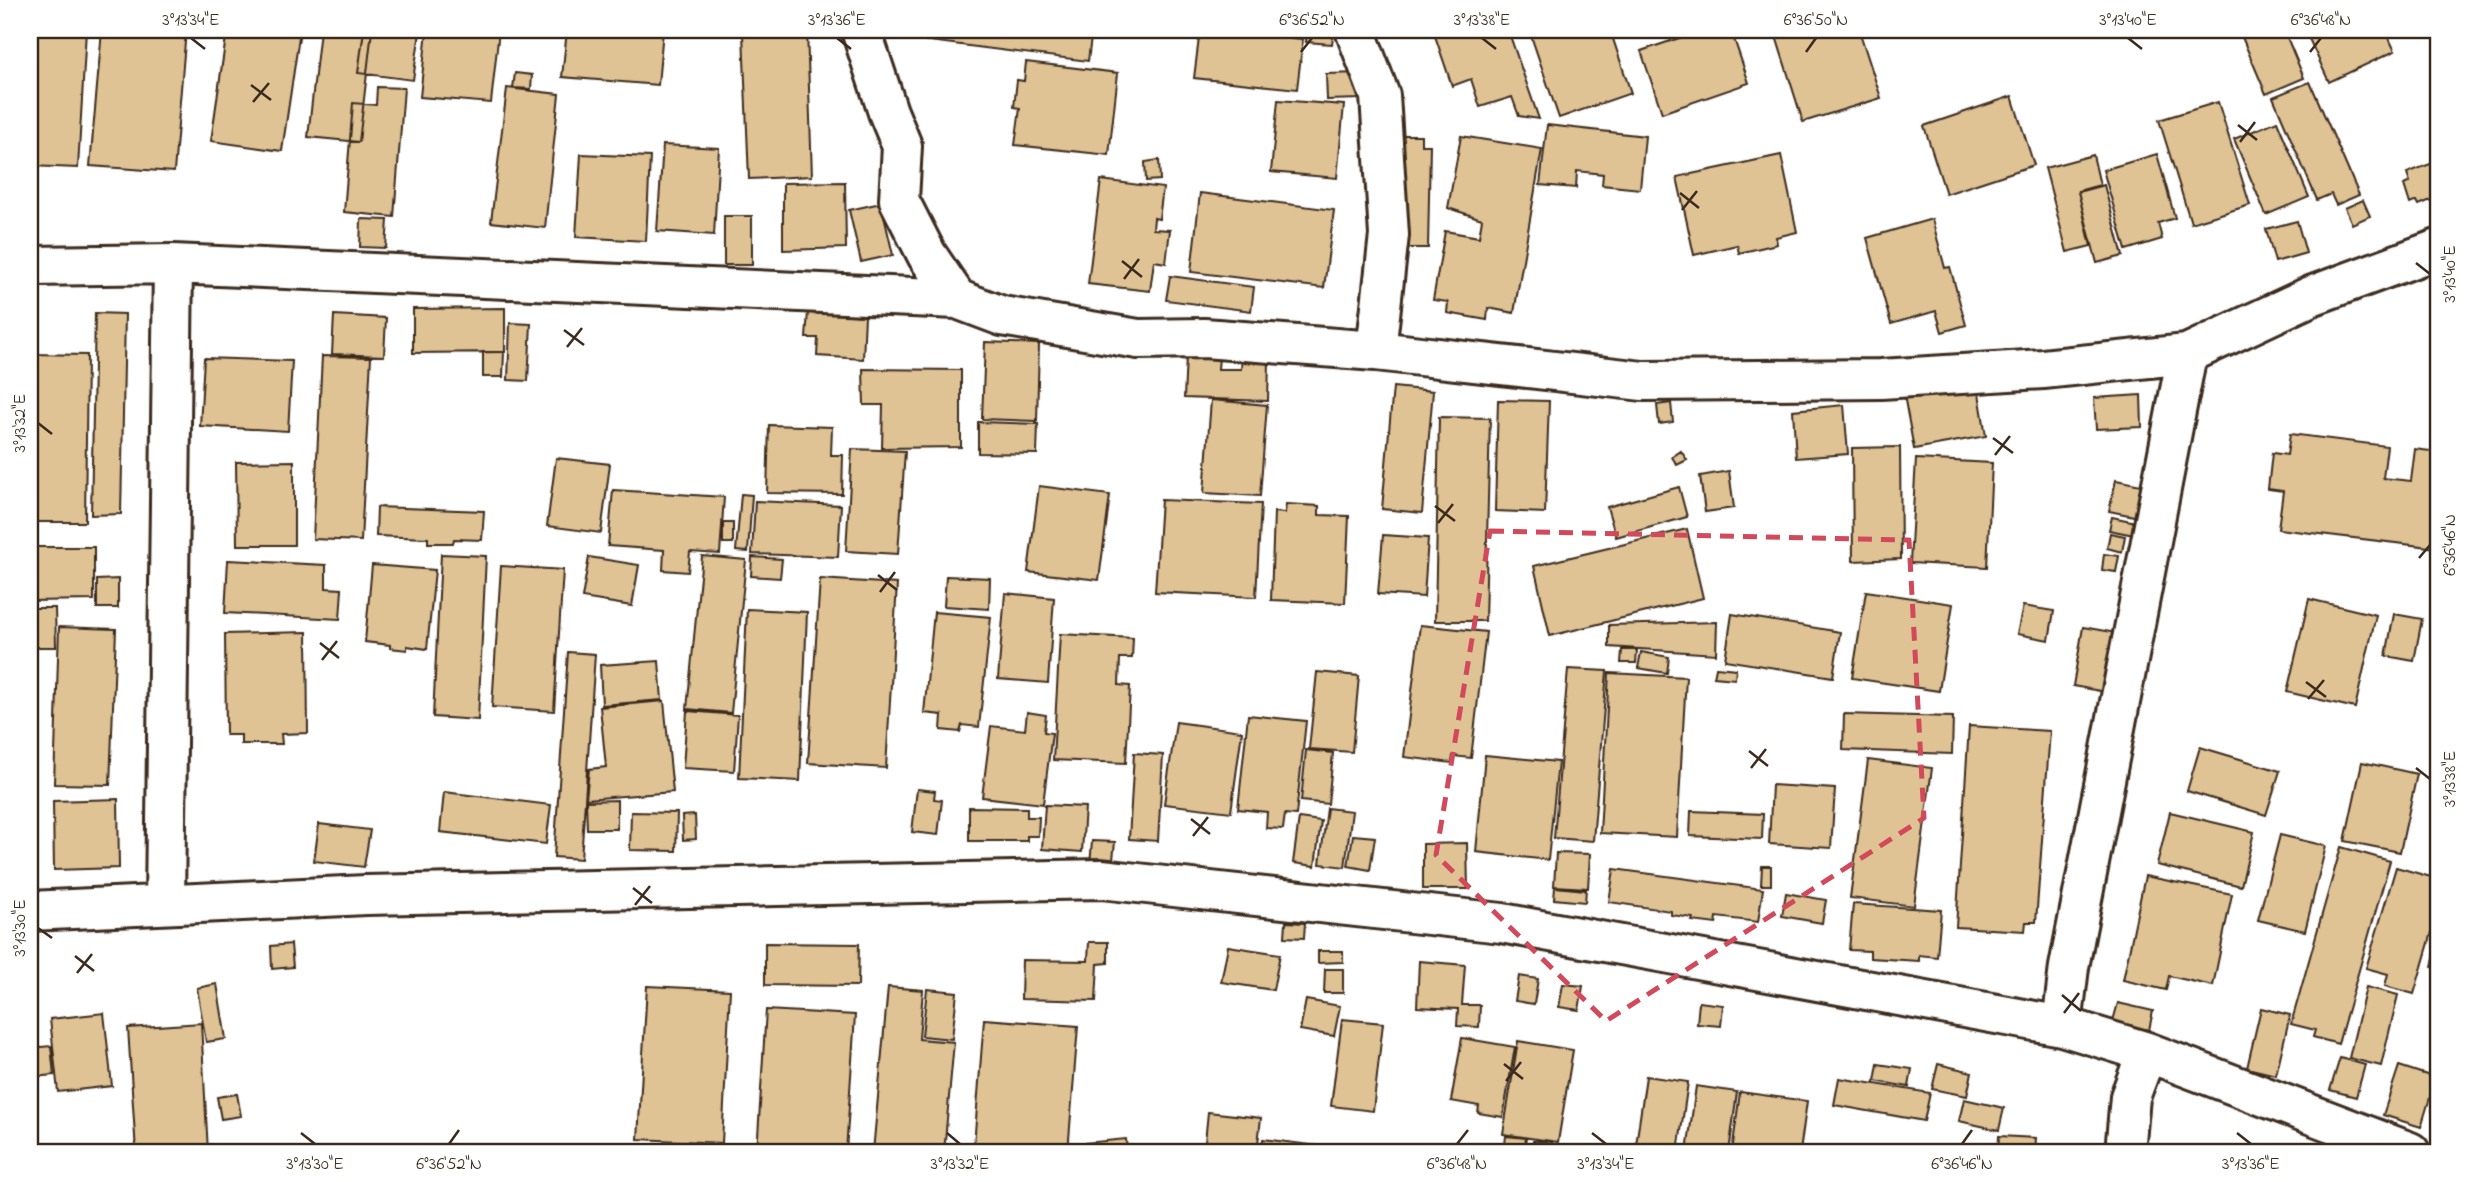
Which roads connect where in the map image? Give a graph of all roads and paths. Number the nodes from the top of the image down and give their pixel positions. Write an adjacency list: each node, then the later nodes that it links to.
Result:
1 (861, 30): 6 (street)
2 (1355, 30): 7 (street)
3 (2438, 249): 8 (street)
4 (173, 264): 5 (street); 6 (street); 9 (street)
5 (30, 266)
6 (957, 299): 7 (street)
7 (1376, 351): 8 (street)
8 (2187, 354): 11 (street)
9 (165, 903): 10 (street); 11 (street)
10 (30, 911)
11 (2062, 1026): 12 (street)
12 (2147, 1052): 13 (street); 14 (street)
13 (2125, 1152)
14 (2410, 1152)

